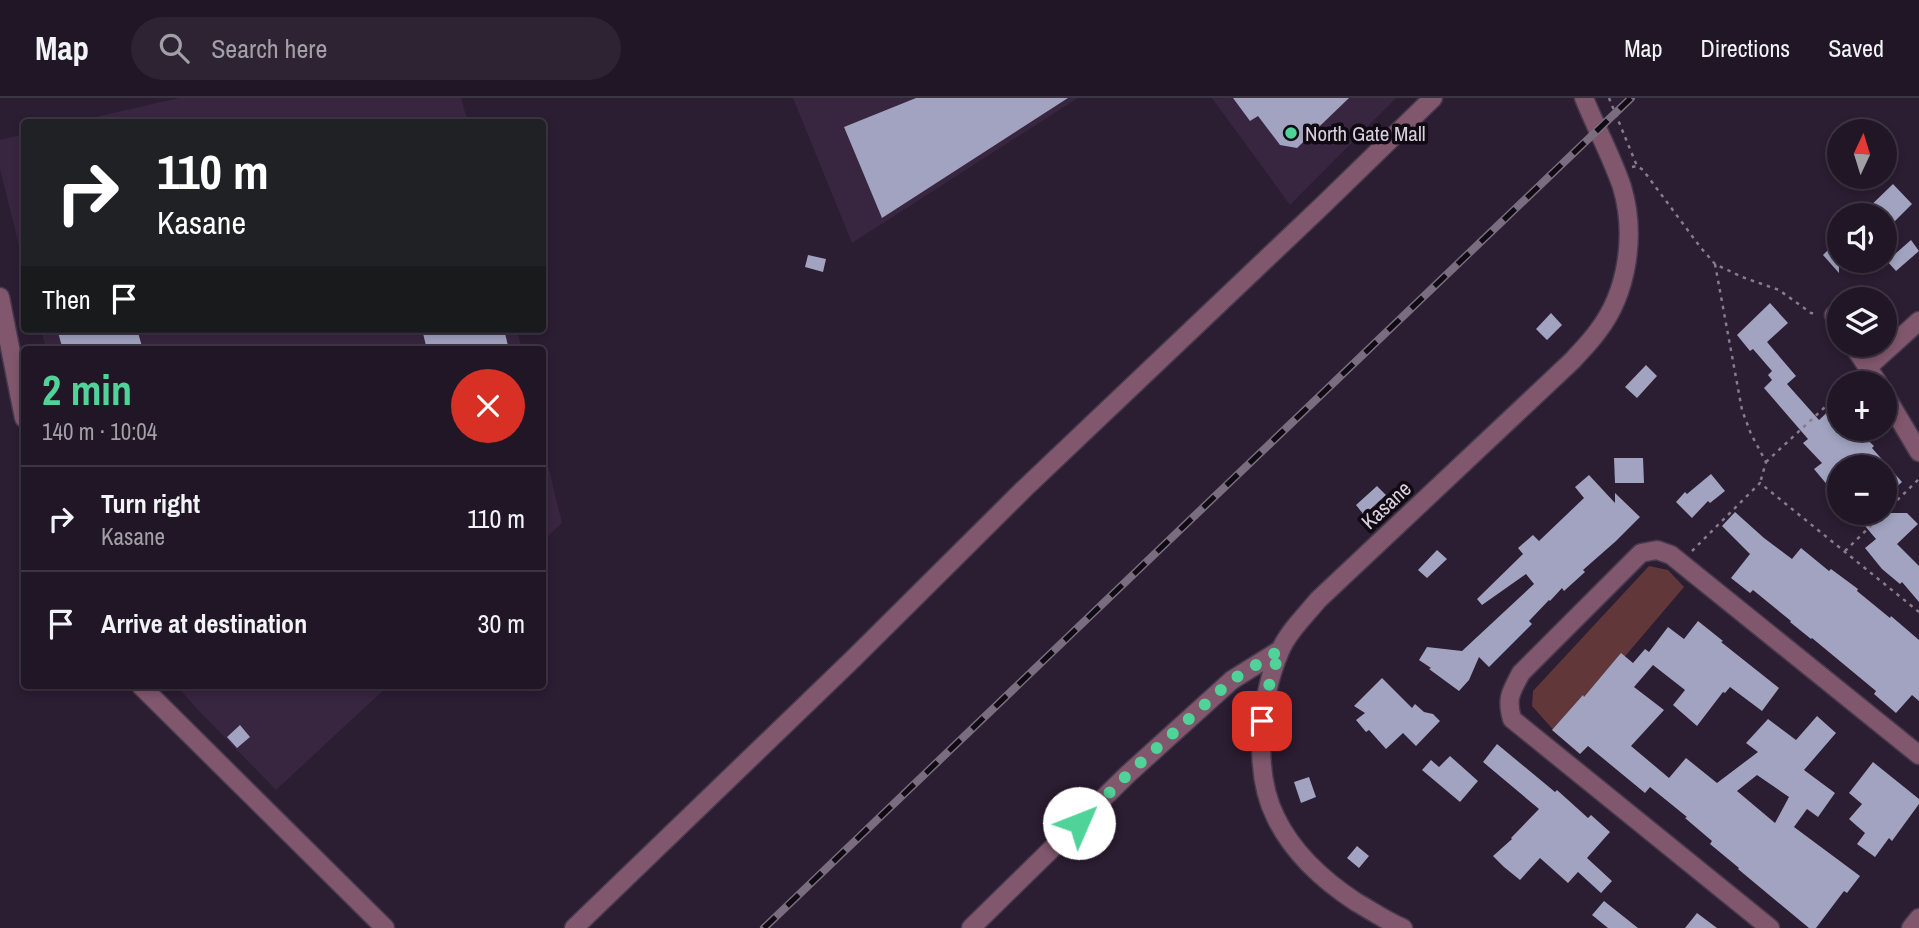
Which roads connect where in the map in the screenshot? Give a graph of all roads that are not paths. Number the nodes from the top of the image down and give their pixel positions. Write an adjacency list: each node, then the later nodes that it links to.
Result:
1 (1433, 98): 16 (street)
2 (1584, 98): 11 (street, Kasane)
3 (0, 296): 8 (street)
4 (1919, 321): 6 (street)
5 (1861, 357): 6 (street)
6 (1868, 367): 7 (street)
7 (1870, 371)
8 (21, 403)
9 (1897, 416): 10 (street)
10 (1919, 452)
11 (1280, 650): 17 (street); 18 (street, Kasane)
12 (144, 689): 15 (street)
13 (1919, 755): 19 (street)
14 (1919, 918): 20 (street)
15 (385, 928)
16 (574, 928)
17 (971, 928)
18 (1403, 928)
19 (1770, 928)
20 (1911, 928)

